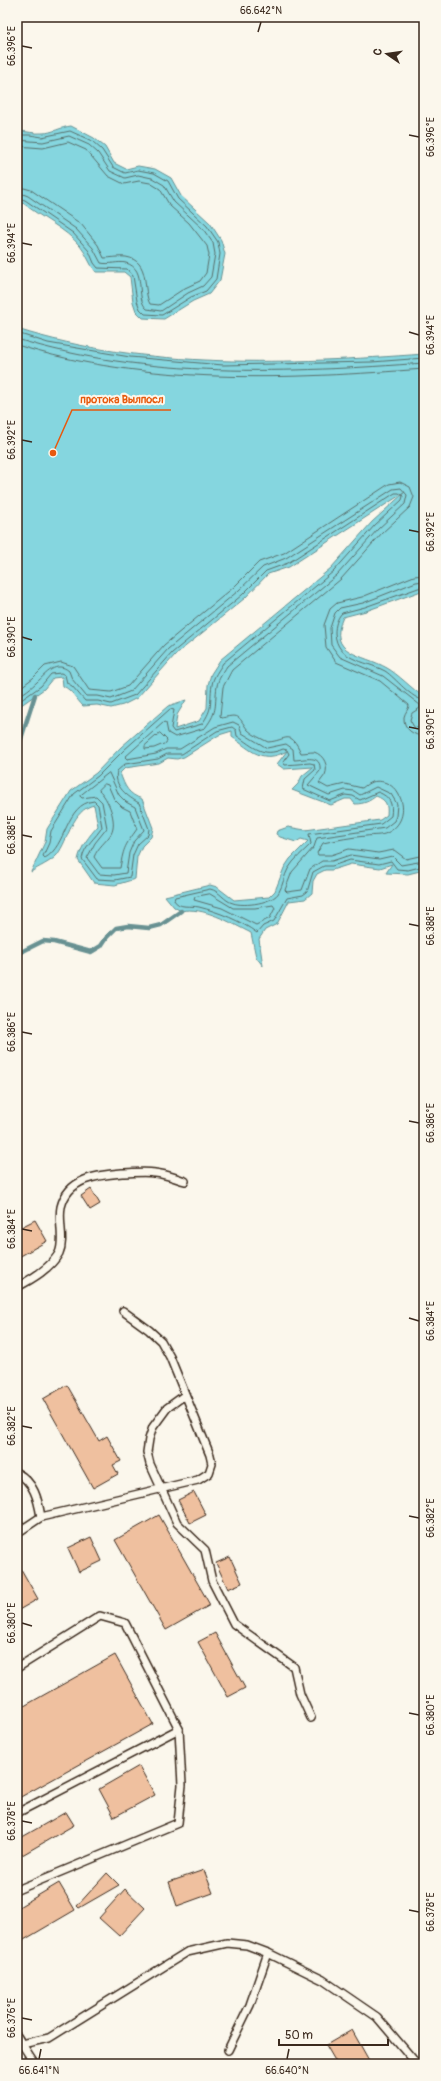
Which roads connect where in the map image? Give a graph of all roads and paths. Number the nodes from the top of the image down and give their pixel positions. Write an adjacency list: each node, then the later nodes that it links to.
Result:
1 (185, 1181): 2 (lane)
2 (17, 1287)
3 (123, 1311): 4 (lane)
4 (185, 1395): 6 (lane); 6 (lane)
5 (17, 1473): 7 (lane)
6 (160, 1488): 7 (lane); 10 (lane)
7 (41, 1517): 8 (lane)
8 (17, 1533)
9 (17, 1668): 11 (lane)
10 (311, 1718)
11 (179, 1729): 12 (lane); 13 (lane)
12 (17, 1813)
13 (17, 1890)
14 (268, 1953): 16 (lane); 17 (lane); 19 (lane)
15 (17, 2036): 16 (lane)
16 (20, 2046): 18 (lane)
17 (228, 2050)
18 (35, 2064)
19 (417, 2064)

